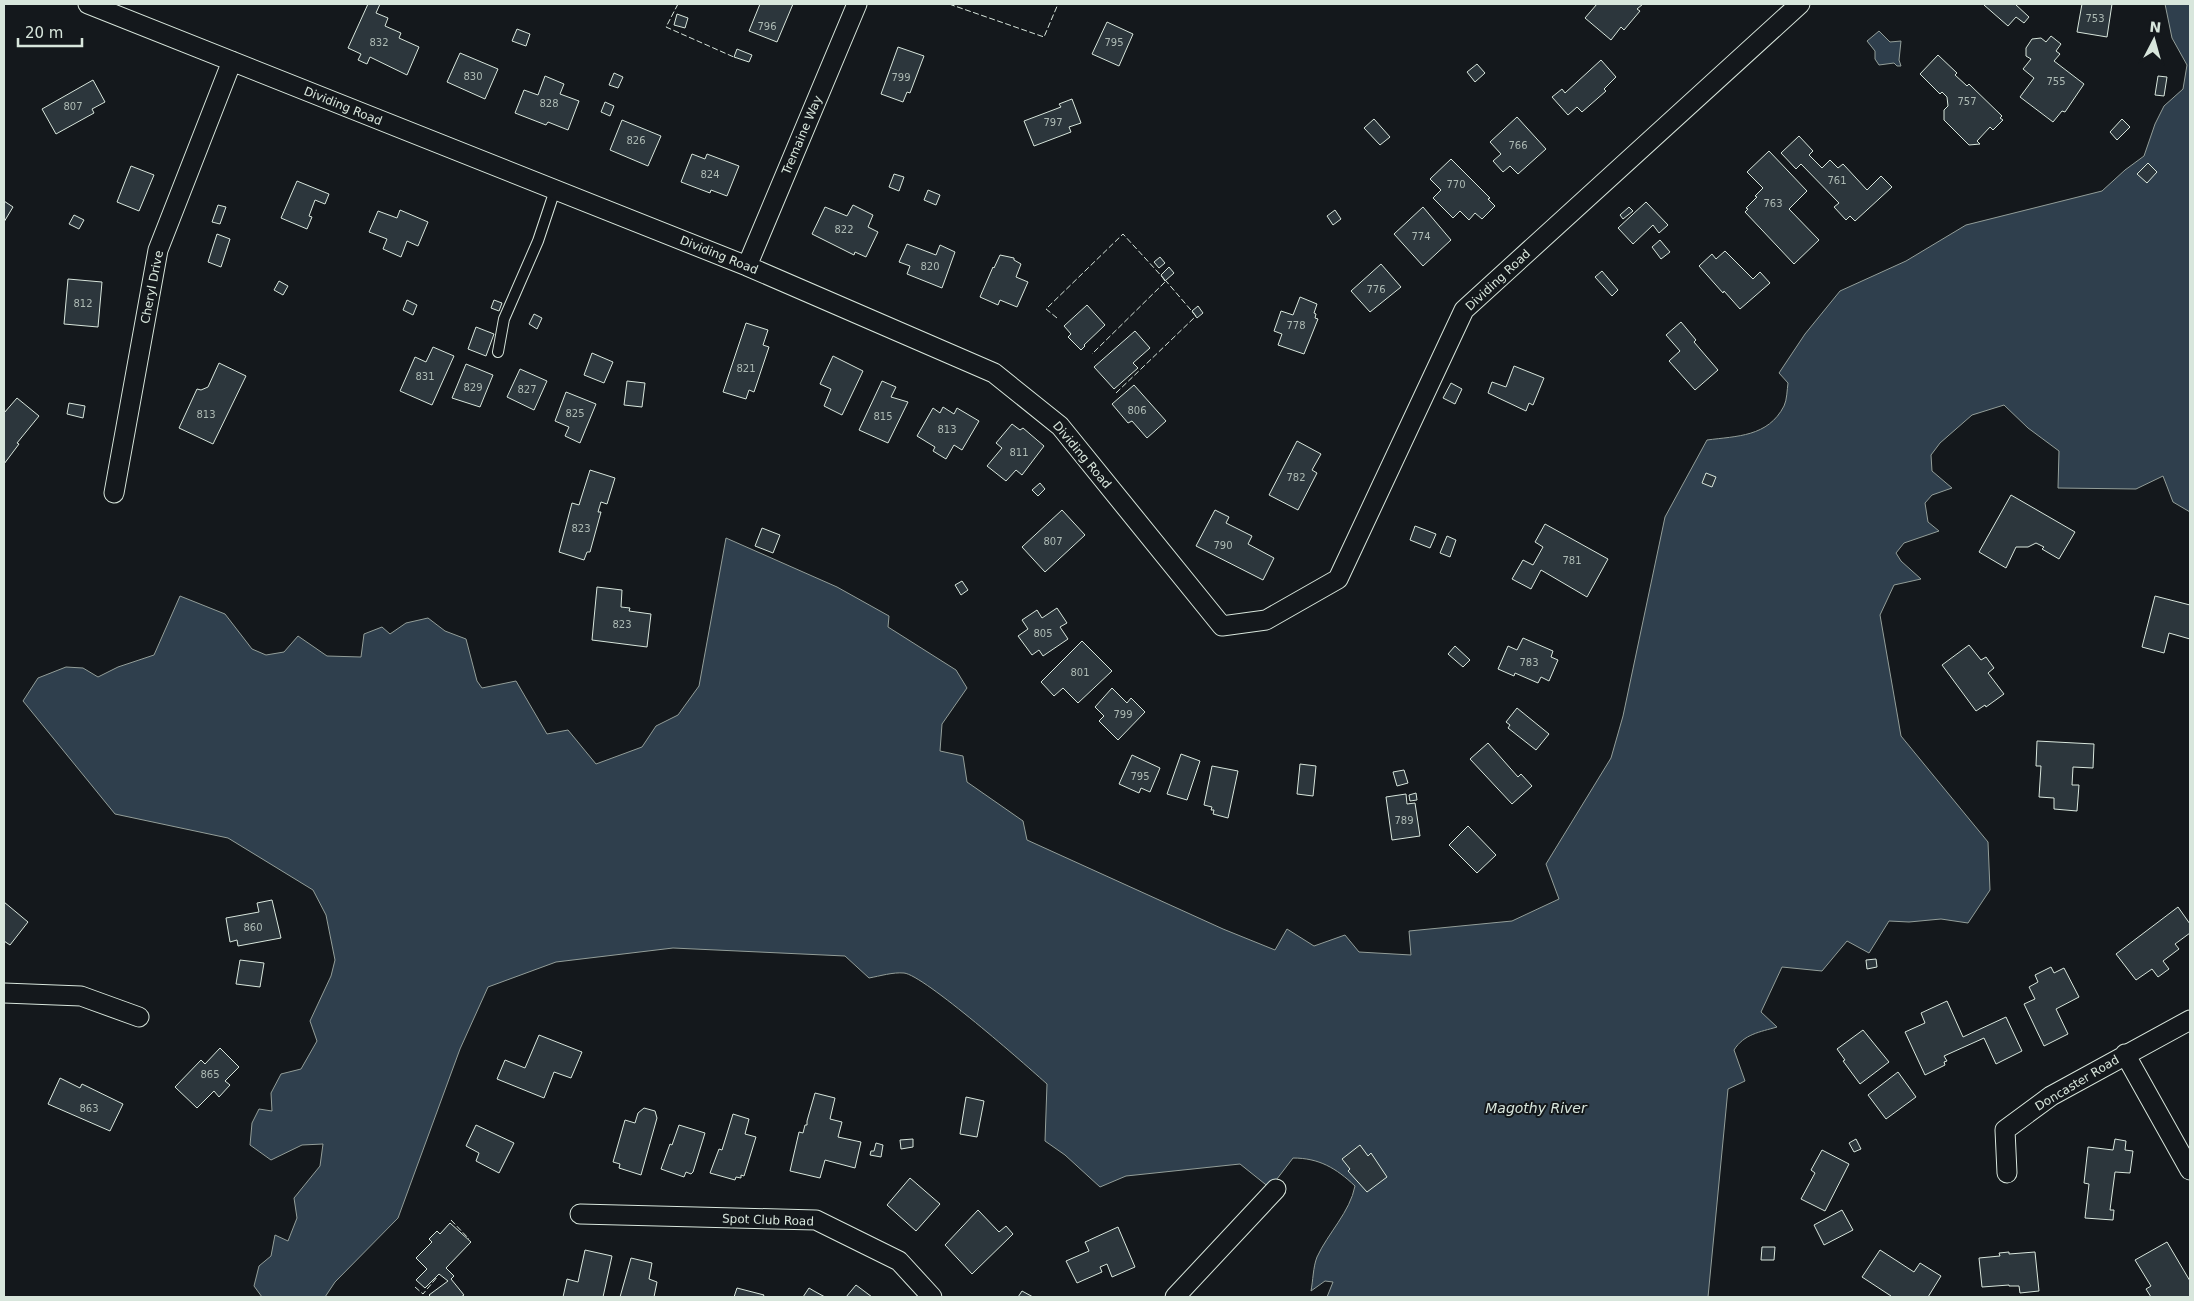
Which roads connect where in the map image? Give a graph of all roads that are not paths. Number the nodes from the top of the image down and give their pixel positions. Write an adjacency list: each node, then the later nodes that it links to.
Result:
1 (88, 4): 4 (street, Dividing Road)
2 (857, 4): 6 (street, Tremaine Way)
3 (1800, 4): 6 (street, Dividing Road)
4 (232, 61): 5 (street, Dividing Road); 8 (street, Cheryl Drive)
5 (555, 190): 6 (street, Dividing Road); 7 (lane)
6 (747, 266)
7 (498, 352)
8 (114, 493)
9 (4, 993): 10 (street)
10 (139, 1017)
11 (2190, 1020): 12 (street, Doncaster Road)
12 (2125, 1054): 13 (street); 14 (street, Doncaster Road)
13 (2190, 1170)
14 (2007, 1173)
15 (1276, 1189): 18 (street)
16 (580, 1214): 17 (street, Spot Club Road)
17 (932, 1297)
18 (1175, 1297)

